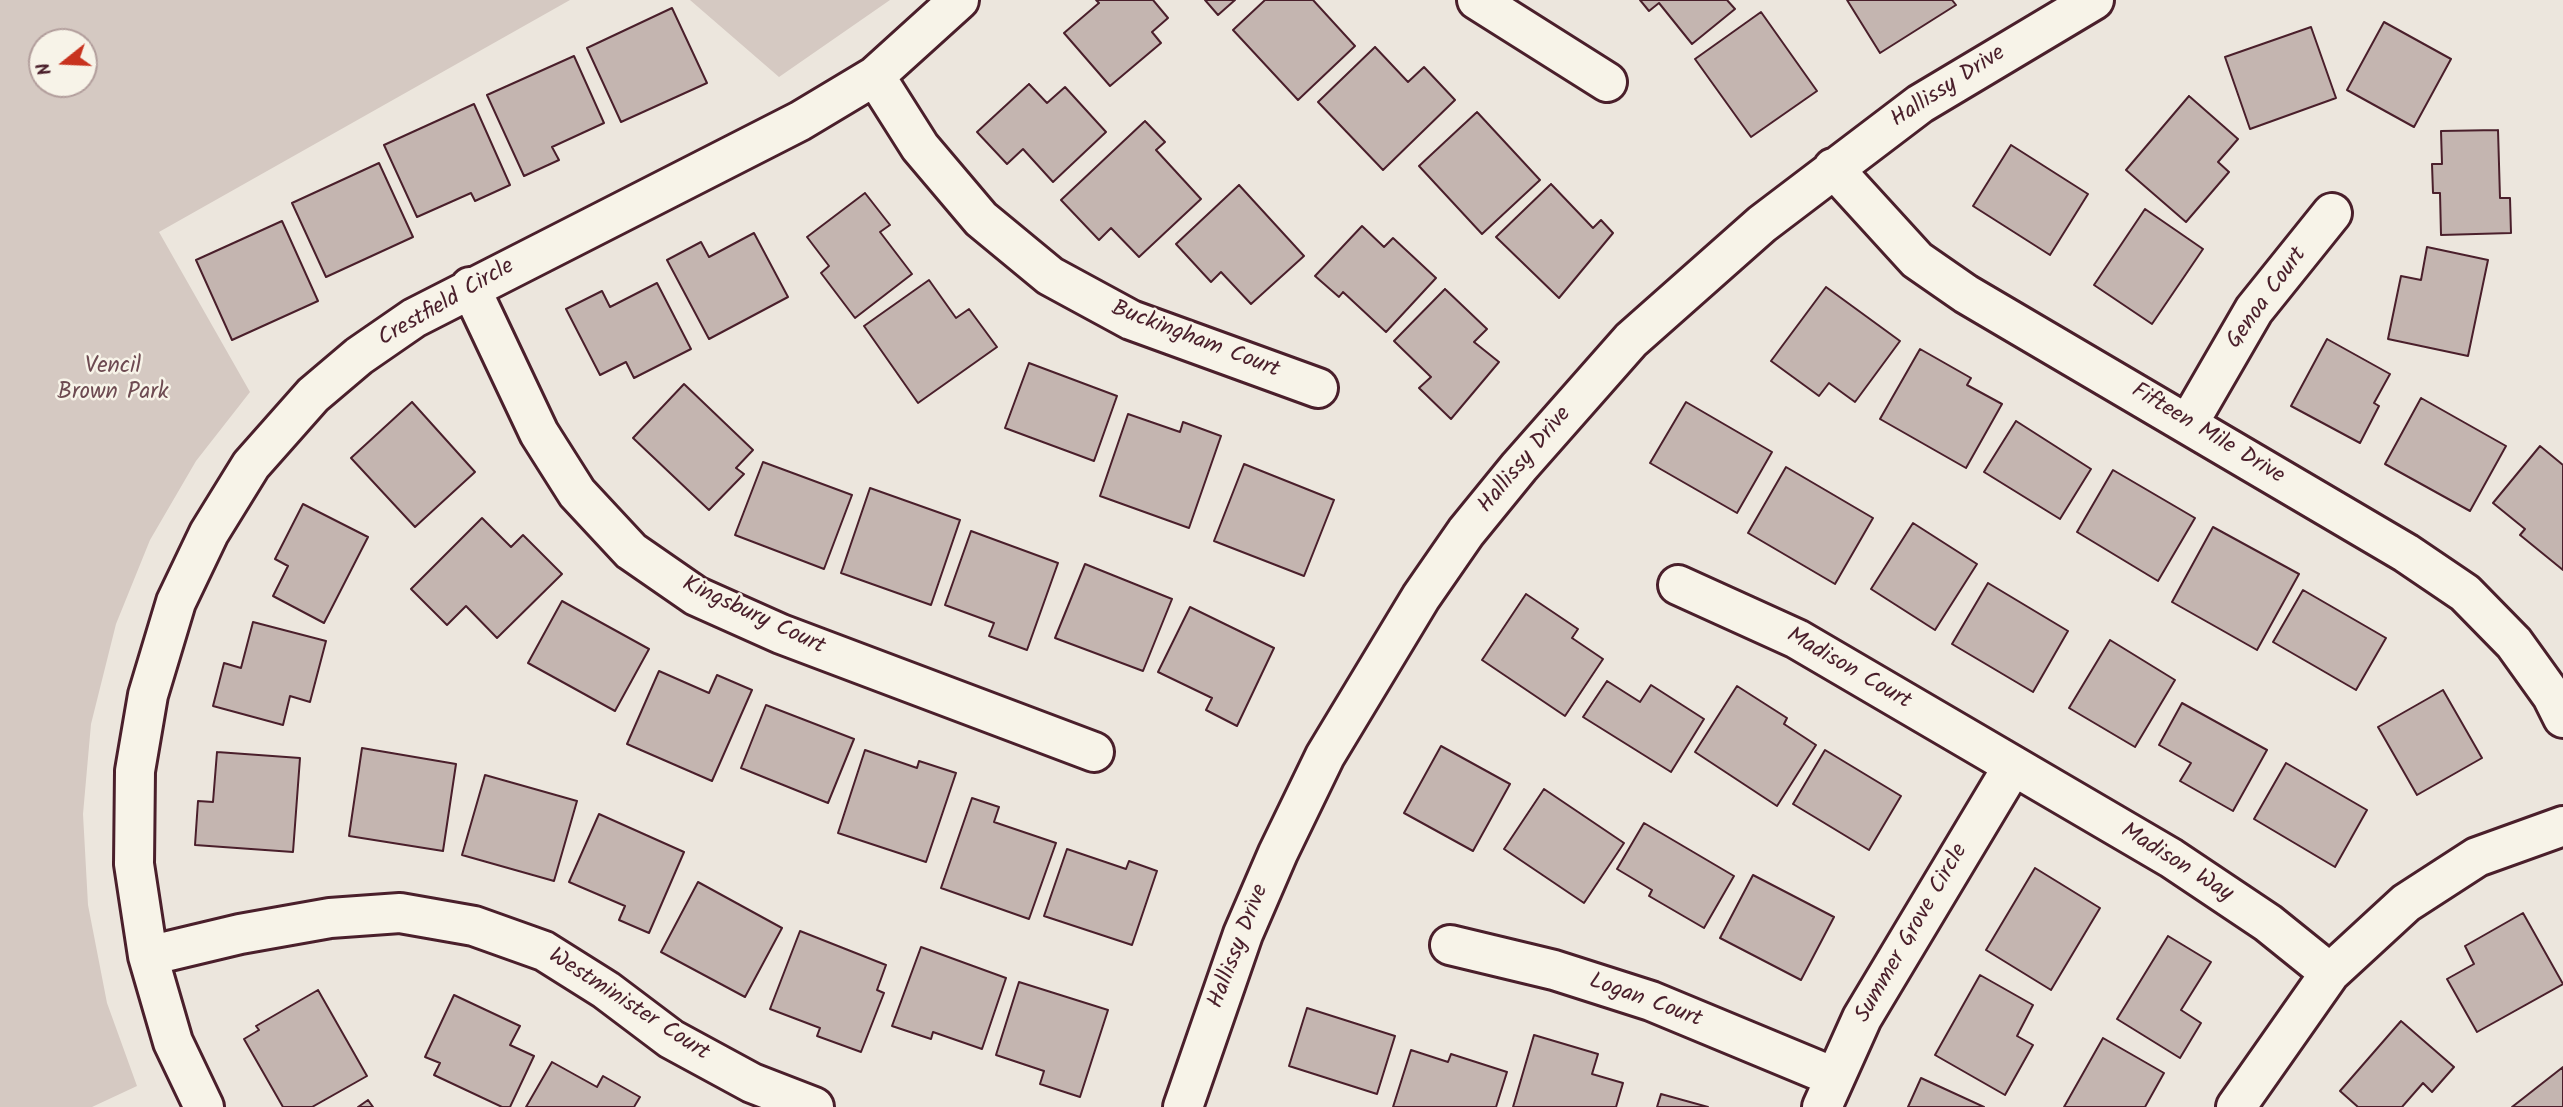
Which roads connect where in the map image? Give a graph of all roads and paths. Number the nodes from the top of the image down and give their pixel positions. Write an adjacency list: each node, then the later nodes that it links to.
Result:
1 (959, 0): 5 (street, Crestfield Circle)
2 (1477, 0): 6 (street)
3 (2094, 0): 4 (street, Hallissy Drive)
4 (2046, 11): 7 (street, Hallissy Drive)
5 (875, 76): 9 (street, Crestfield Circle); 10 (street, Buckingham Court)
6 (1606, 82)
7 (1833, 168): 11 (street, Fifteen Mile Drive); 23 (street, Hallissy Drive)
8 (2332, 213): 11 (street, Genoa Court)
9 (470, 287): 14 (street, Kingsbury Court); 18 (street, Crestfield Circle)
10 (1318, 388)
11 (2188, 424): 13 (street, Fifteen Mile Drive)
12 (1678, 585): 15 (street, Madison Court)
13 (2563, 718)
14 (1094, 752)
15 (2013, 766): 19 (street, Madison Way); 20 (street, Summer Grove Circle)
16 (2563, 826): 19 (street)
17 (1450, 945): 20 (street, Logan Court)
18 (148, 956): 21 (street, Crestfield Circle); 22 (street, Westminister Court)
19 (2330, 973): 24 (street)
20 (1828, 1092)
21 (204, 1107)
22 (814, 1107)
23 (1183, 1107)
24 (2236, 1107)

